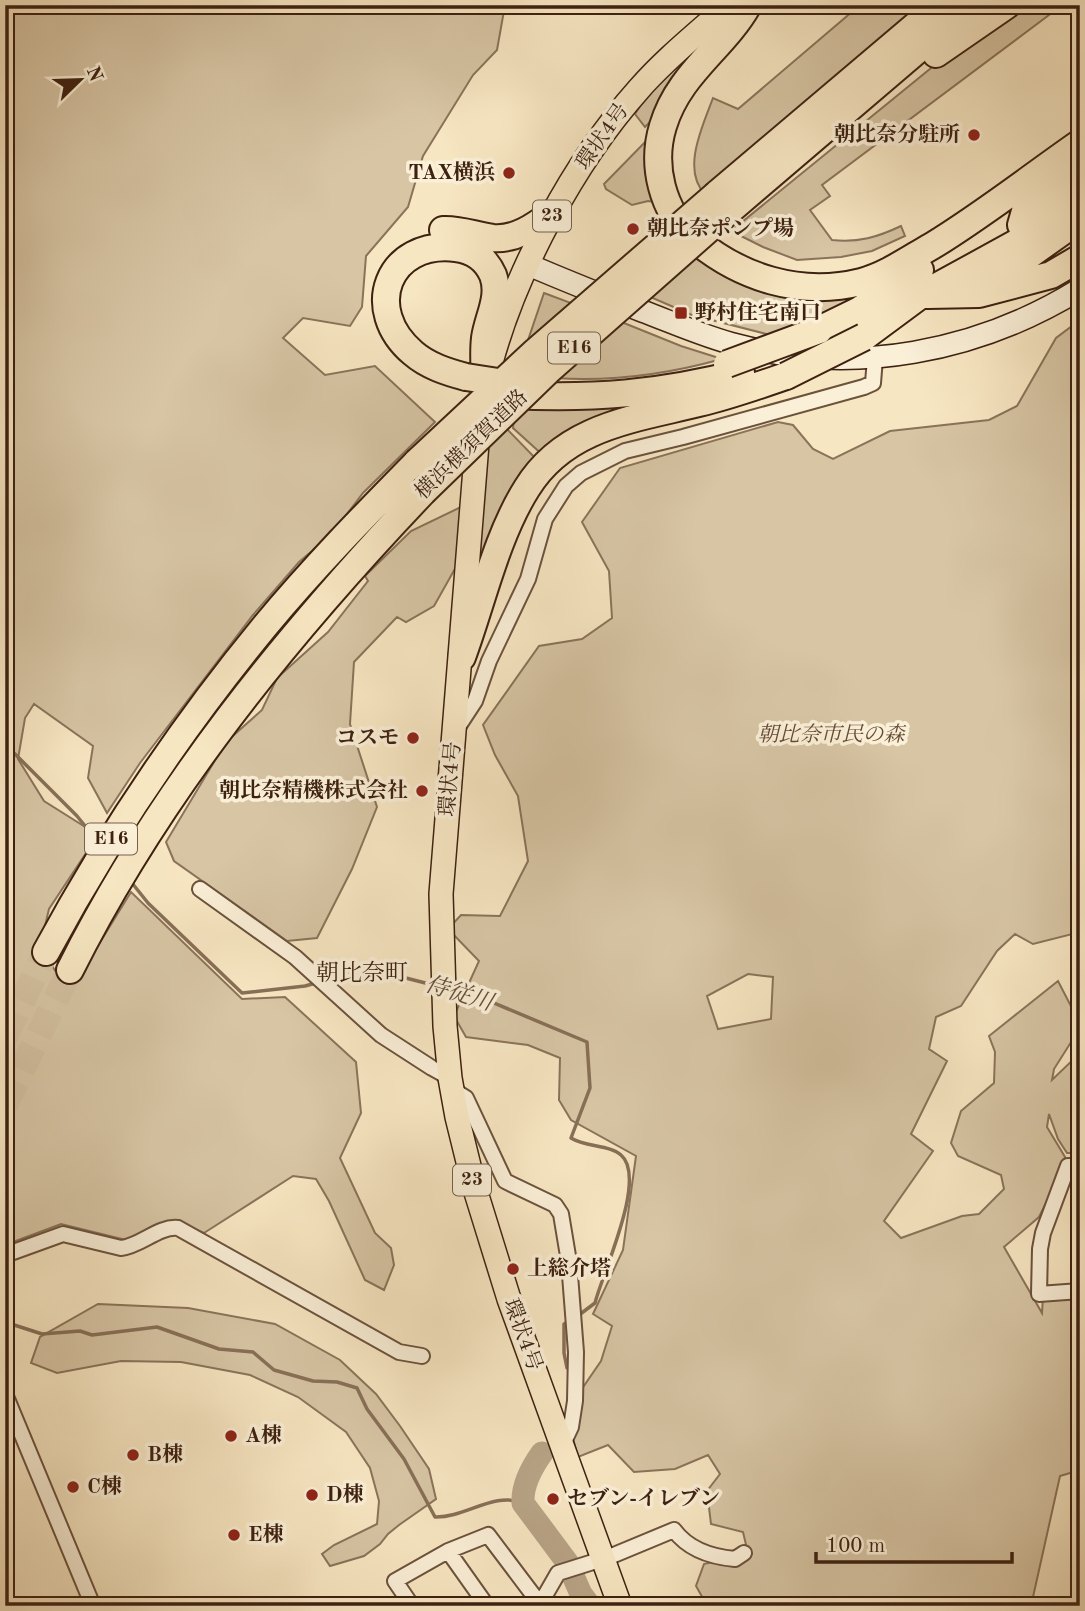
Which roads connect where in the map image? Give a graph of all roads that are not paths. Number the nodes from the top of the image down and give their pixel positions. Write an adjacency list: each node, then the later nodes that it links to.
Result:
1 (729, 5): 15 (main road, 環状4号 / 23)
2 (748, 5): 16 (highway)
3 (940, 5): 13 (highway, 横浜横須賀道路 / E16)
4 (970, 5): 11 (highway, 横浜横須賀道路 / E16)
5 (1007, 5): 11 (highway)
6 (1080, 128): 16 (highway)
7 (1080, 143): 16 (highway)
8 (1080, 156): 16 (highway)
9 (1080, 169): 18 (highway)
10 (1080, 181): 18 (highway)
11 (762, 182): 13 (highway, 横浜横須賀道路 / E16)
12 (1080, 194): 21 (highway)
13 (724, 202): 33 (highway, 横浜横須賀道路 / E16, bridge); 34 (highway, 横浜横須賀道路 / E16, bridge)
14 (1080, 208): 21 (highway)
15 (554, 212): 23 (main road, 環状4号 / 23); 29 (highway)
16 (976, 218): 27 (highway)
17 (1080, 219): 21 (highway)
18 (1021, 225): 21 (highway)
19 (1080, 233): 21 (highway)
20 (1080, 248): 24 (highway)
21 (1003, 258): 26 (highway)
22 (1080, 258): 24 (highway)
23 (528, 265): 28 (street); 29 (main road, 環状4号 / 23)
24 (1043, 278): 26 (highway)
25 (1080, 289): 28 (street)
26 (930, 295): 27 (highway); 28 (highway)
27 (825, 334): 29 (highway, bridge)
28 (870, 347): 30 (highway, bridge); 31 (street)
29 (487, 386): 29 (highway); 30 (main road, 環状4号 / 23)
30 (462, 657): 31 (main road, 環状4号 / 23)
31 (455, 731): 35 (main road, 環状4号 / 23)
32 (200, 889): 35 (street)
33 (46, 952)
34 (70, 970)
35 (452, 1084): 41 (main road, 環状4号 / 23); 41 (street)
36 (1080, 1166): 38 (street)
37 (5, 1255): 39 (street)
38 (1080, 1292)
39 (422, 1356)
40 (5, 1394): 46 (street)
41 (562, 1446): 44 (main road, 環状4号 / 23)
42 (448, 1551): 45 (street); 47 (street); 48 (street)
43 (744, 1553): 44 (street)
44 (603, 1557): 45 (street); 49 (main road, 環状4号 / 23)
45 (539, 1605)
46 (93, 1606)
47 (412, 1606)
48 (487, 1606)
49 (621, 1606)

